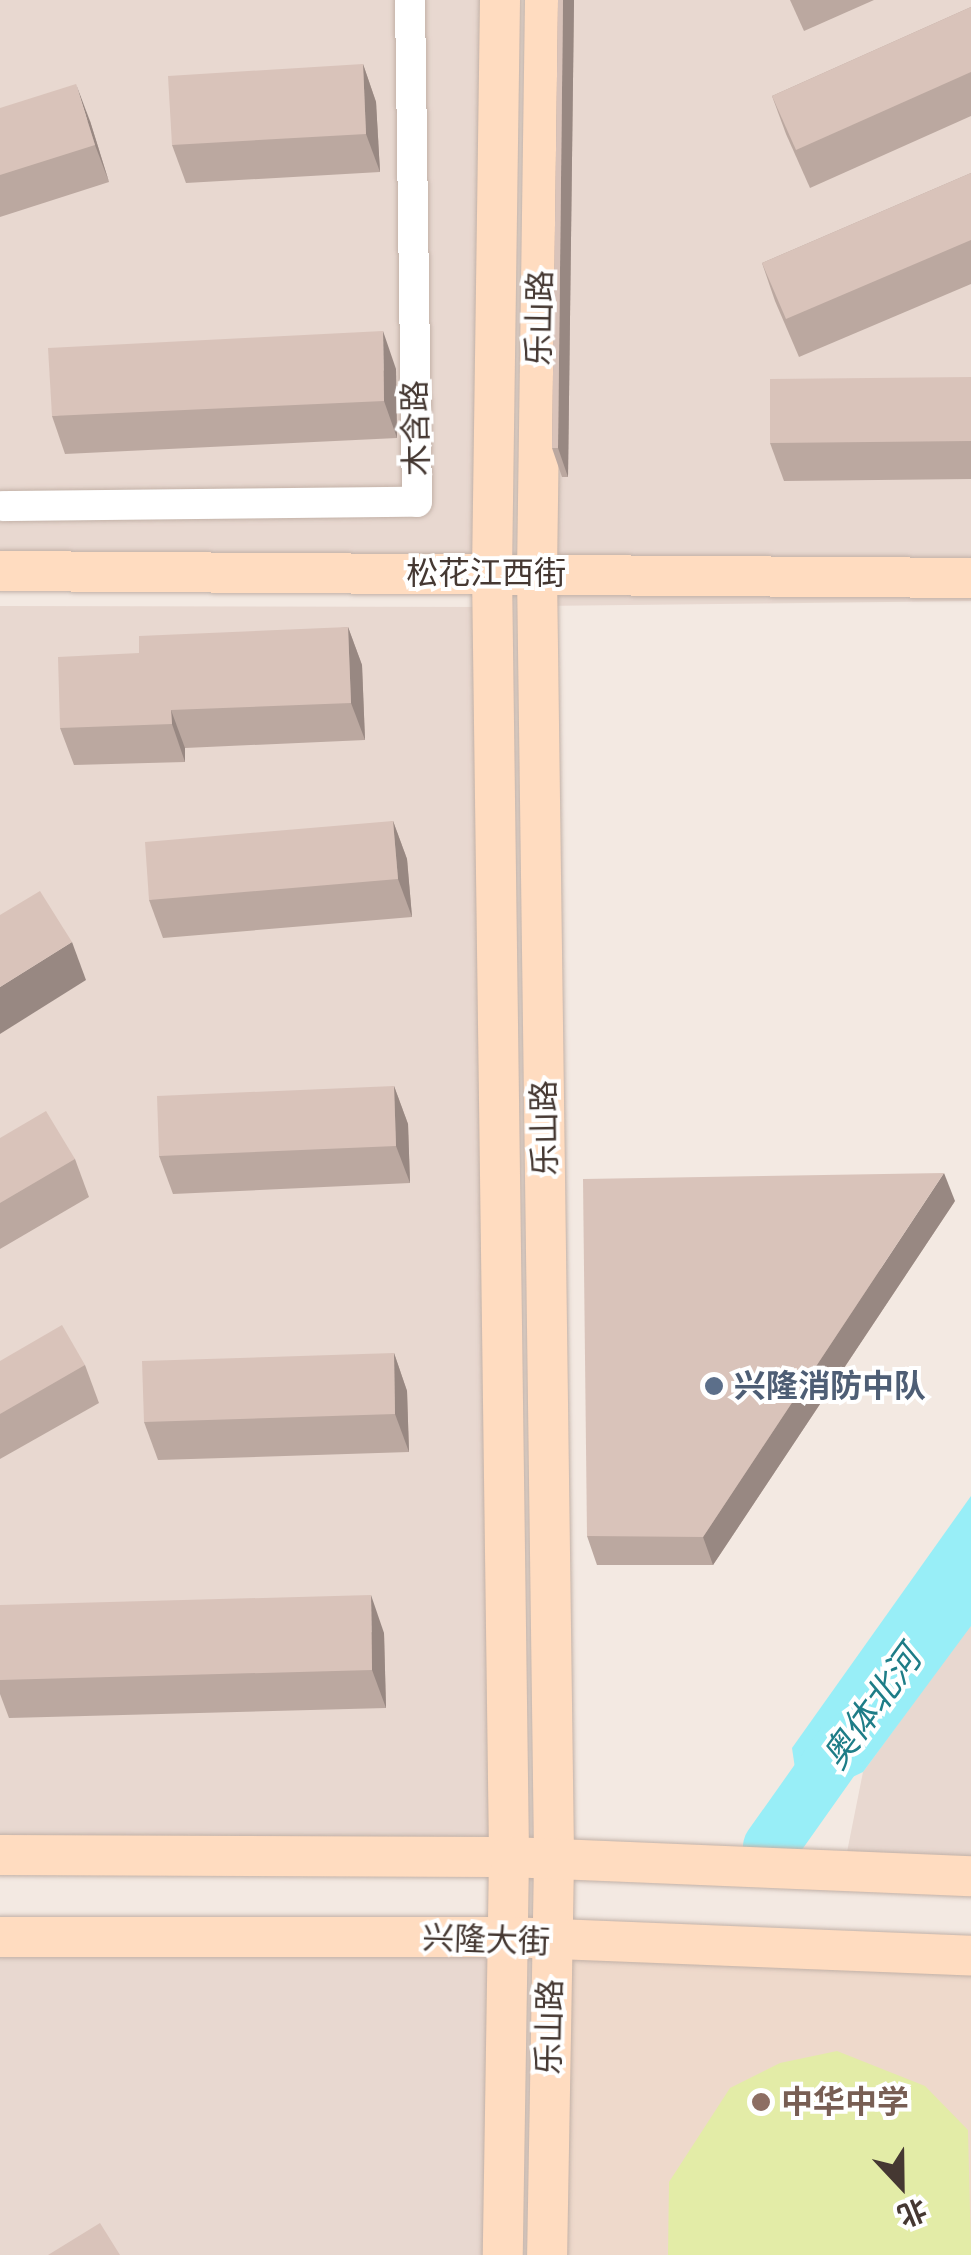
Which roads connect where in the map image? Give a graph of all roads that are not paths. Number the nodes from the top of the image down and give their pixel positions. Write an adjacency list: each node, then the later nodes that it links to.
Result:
1 (410, 0): 4 (street, 木含路)
2 (500, 0): 6 (street, 乐山路)
3 (545, 0): 7 (street, 乐山路)
4 (2, 506)
5 (0, 571): 6 (street, 松花江西街)
6 (492, 572): 7 (street, 松花江西街); 10 (street, 乐山路)
7 (537, 573): 8 (street, 松花江西街); 11 (street, 乐山路)
8 (971, 578)
9 (0, 1854): 10 (street)
10 (509, 1857): 11 (street); 13 (street, 乐山路)
11 (554, 1861): 12 (street); 15 (street, 乐山路)
12 (971, 1876)
13 (508, 1937): 14 (street, 兴隆大街); 15 (street, 兴隆大街); 17 (street, 乐山路)
14 (0, 1938)
15 (550, 1942): 16 (street, 兴隆大街); 18 (street, 乐山路)
16 (971, 1956)
17 (503, 2255)
18 (548, 2255)

